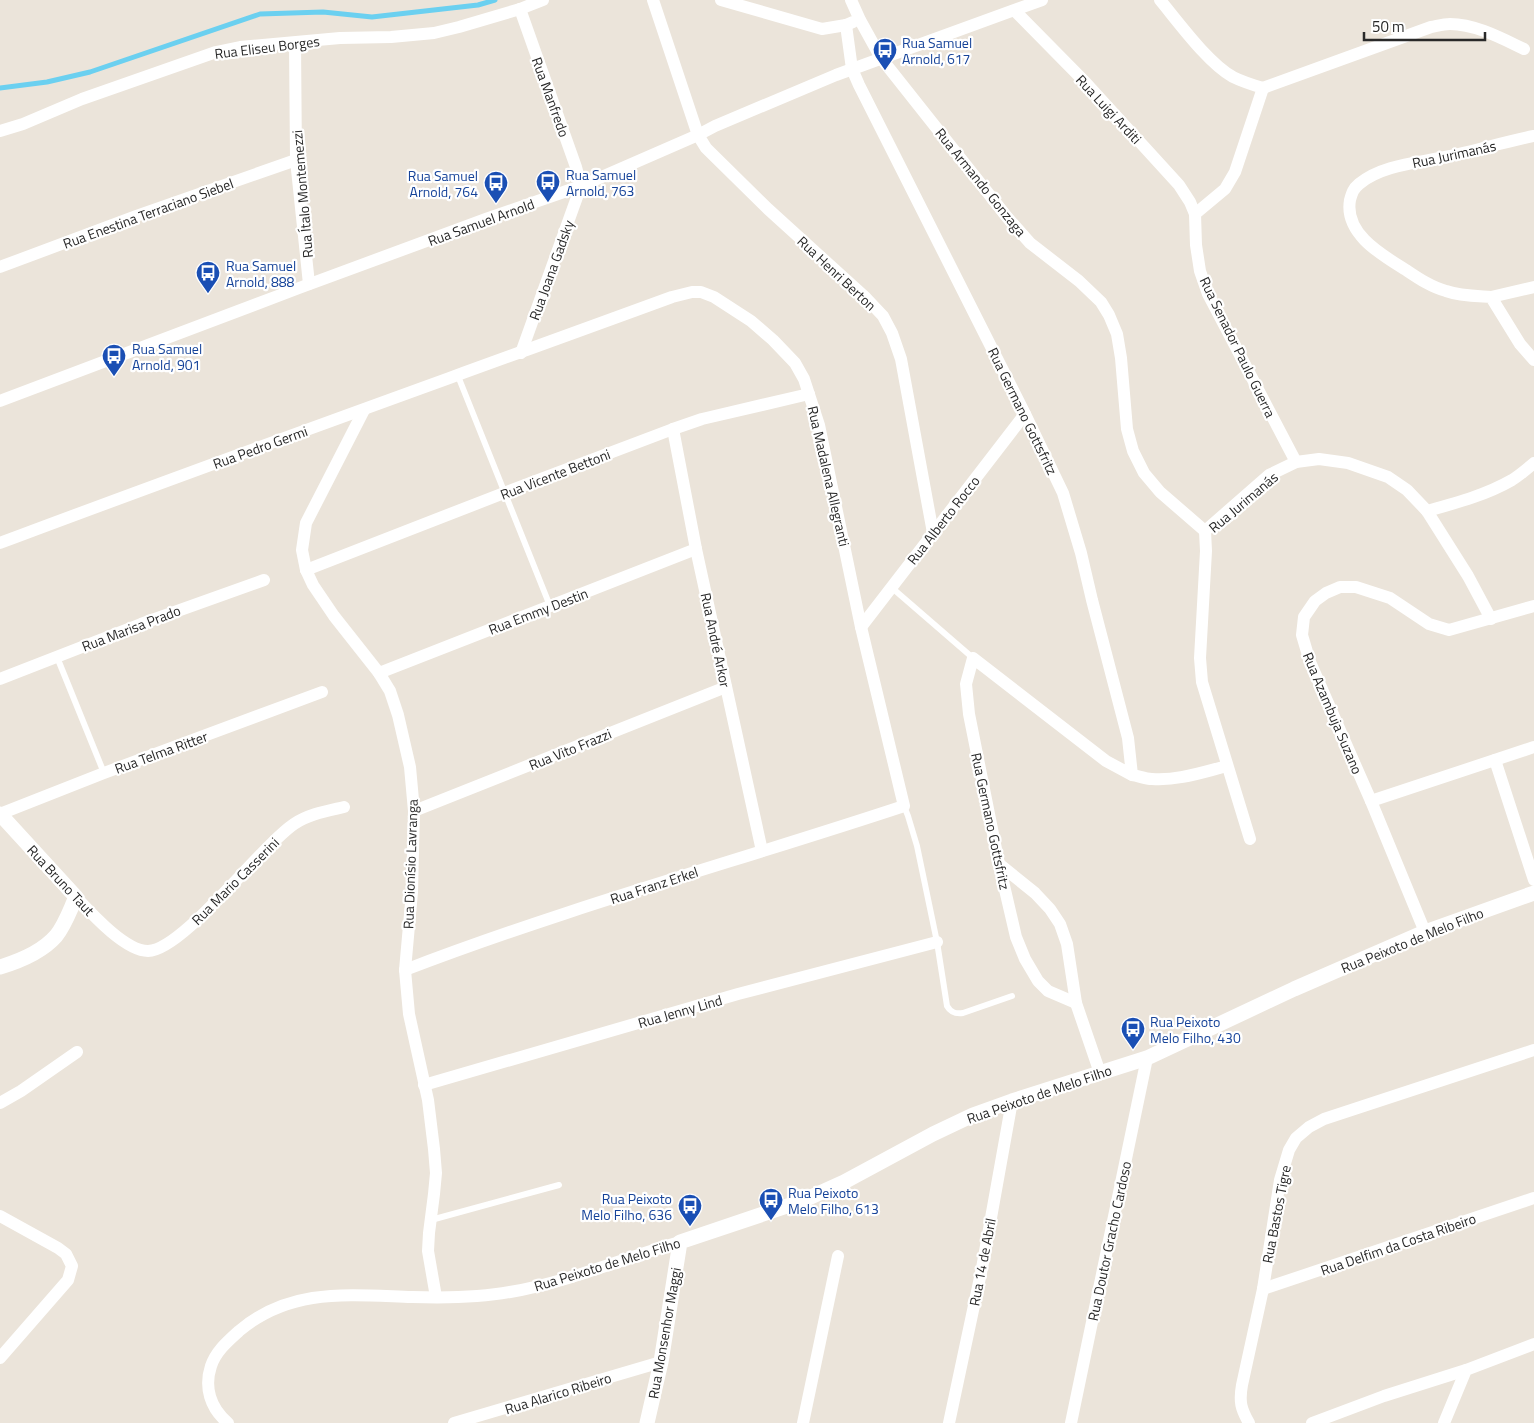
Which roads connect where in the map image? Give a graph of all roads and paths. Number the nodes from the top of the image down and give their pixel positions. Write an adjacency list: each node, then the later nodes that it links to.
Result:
1 (543, 0): 7 (street, Rua Eliseu Borges)
2 (654, 0): 17 (street, Rua Henri Berton)
3 (721, 0): 10 (street)
4 (851, 0): 9 (street, Rua Armando Gonzaga)
5 (1042, 0): 8 (street, Rua Samuel Arnold)
6 (1160, 0): 15 (street)
7 (520, 9): 11 (street, Rua Eliseu Borges); 20 (street, Rua Manfredo)
8 (1015, 11): 13 (street, Rua Samuel Arnold); 21 (street, Rua Luigi Arditi)
9 (860, 20): 10 (street); 13 (street, Rua Armando Gonzaga)
10 (846, 25): 14 (street, Rua Germano Gottsfritz)
11 (295, 43): 16 (street, Rua Eliseu Borges); 19 (street, Rua Ítalo Montemezzi)
12 (1524, 49): 15 (street)
13 (881, 58): 14 (street, Rua Samuel Arnold); 38 (street, Rua Armando Gonzaga)
14 (852, 69): 17 (street, Rua Samuel Arnold); 32 (street, Rua Germano Gottsfritz)
15 (1263, 88): 21 (street)
16 (0, 131)
17 (698, 135): 20 (street, Rua Samuel Arnold); 39 (street, Rua Henri Berton)
18 (1534, 136): 25 (street, Rua Jurimanás)
19 (296, 160): 22 (street, Rua Enestina Terraciano Siebel); 23 (street, Rua Ítalo Montemezzi)
20 (581, 186): 23 (street, Rua Samuel Arnold); 26 (street, Rua Joana Gadsky)
21 (1195, 214): 34 (street, Rua Senador Paulo Guerra)
22 (0, 267)
23 (309, 284): 30 (street, Rua Samuel Arnold)
24 (1534, 287): 25 (street, Rua Jurimanás)
25 (1491, 297): 27 (street)
26 (521, 353): 28 (street, Rua Pedro Germi); 29 (street, Rua Madalena Allegranti)
27 (1534, 360)
28 (458, 376): 31 (street, Rua Pedro Germi); 36 (lane)
29 (809, 394): 33 (street, Rua Vicente Bettoni); 48 (street, Rua Madalena Allegranti)
30 (0, 401)
31 (364, 410): 40 (street, Rua Pedro Germi); 42 (street, Rua Dionísio Lavranga)
32 (1025, 414): 39 (street, Rua Alberto Rocco); 59 (street, Rua Germano Gottsfritz)
33 (673, 429): 36 (street, Rua Vicente Bettoni); 41 (street, Rua André Arkor)
34 (1296, 462): 37 (street, Rua Jurimanás); 38 (street, Rua Jurimanás)
35 (1534, 463): 37 (street)
36 (504, 493): 42 (street, Rua Vicente Bettoni); 45 (lane)
37 (1427, 511): 47 (street, Rua Jurimanás)
38 (1205, 531): 57 (street, Rua Jurimanás)
39 (933, 533): 44 (street, Rua Alberto Rocco)
40 (0, 543)
41 (696, 549): 45 (street, Rua Emmy Destin); 53 (street, Rua André Arkor)
42 (306, 570): 51 (street, Rua Dionísio Lavranga)
43 (264, 580): 49 (street, Rua Marisa Prado)
44 (891, 587): 48 (street, Rua Alberto Rocco); 50 (lane)
45 (550, 606): 51 (street, Rua Emmy Destin)
46 (1534, 606): 47 (street, Rua Azambuja Suzano)
47 (1491, 619): 60 (street, Rua Azambuja Suzano)
48 (862, 627): 61 (street, Rua Madalena Allegranti)
49 (57, 657): 52 (street, Rua Marisa Prado); 58 (lane)
50 (973, 658): 59 (street); 67 (street, Rua Germano Gottsfritz)
51 (379, 674): 63 (street, Rua Dionísio Lavranga)
52 (0, 679)
53 (726, 687): 63 (street, Rua Vito Frazzi); 66 (street, Rua André Arkor)
54 (322, 692): 58 (street, Rua Telma Ritter)
55 (1534, 747): 56 (street)
56 (1494, 760): 60 (street); 68 (street)
57 (1227, 766): 59 (street); 65 (street, Rua Jurimanás)
58 (104, 773): 64 (street, Rua Telma Ritter)
59 (1132, 775)
60 (1371, 801): 71 (street, Rua Azambuja Suzano)
61 (904, 806): 66 (street, Rua Franz Erkel); 72 (lane)
62 (344, 807): 73 (street, Rua Mario Casserini)
63 (414, 811): 75 (street, Rua Dionísio Lavranga)
64 (0, 814): 70 (street, Rua Bruno Taut)
65 (1250, 839)
66 (762, 851): 75 (street, Rua Franz Erkel)
67 (999, 864): 77 (street); 77 (street, Rua Germano Gottsfritz)
68 (1534, 880)
69 (1534, 894): 71 (street, Rua Peixoto de Melo Filho)
70 (76, 897): 73 (street, Rua Bruno Taut); 74 (street)
71 (1425, 932): 80 (street, Rua Peixoto de Melo Filho)
72 (937, 942): 76 (lane); 82 (street, Rua Jenny Lind)
73 (126, 943)
74 (0, 967)
75 (405, 970): 82 (street, Rua Dionísio Lavranga)
76 (1012, 996)
77 (1076, 1003): 81 (street)
78 (1534, 1050): 91 (street, Rua Bastos Tigre)
79 (77, 1052): 84 (street)
80 (1147, 1058): 81 (street, Rua Peixoto de Melo Filho); 102 (street, Rua Doutor Gracho Cardoso)
81 (1100, 1073): 83 (street, Rua Peixoto de Melo Filho)
82 (424, 1085): 88 (street, Rua Dionísio Lavranga)
83 (1012, 1101): 89 (street, Rua Peixoto de Melo Filho); 101 (street, Rua 14 de Abril)
84 (0, 1103)
85 (560, 1185): 88 (lane)
86 (1534, 1198): 91 (street, Rua Delfim da Costa Ribeiro)
87 (0, 1216): 94 (street)
88 (431, 1220): 92 (street, Rua Dionísio Lavranga)
89 (680, 1242): 92 (street, Rua Peixoto de Melo Filho); 95 (street, Rua Monsenhor Maggi)
90 (838, 1256): 100 (street)
91 (1263, 1289): 103 (street, Rua Bastos Tigre)
92 (436, 1297): 97 (street, Rua Peixoto de Melo Filho)
93 (1534, 1344): 96 (street)
94 (0, 1358)
95 (661, 1362): 98 (street, Rua Alarico Ribeiro); 99 (street, Rua Monsenhor Maggi)
96 (1466, 1370): 104 (street); 105 (street)
97 (228, 1423)
98 (454, 1423)
99 (647, 1423)
100 (802, 1423)
101 (949, 1423)
102 (1071, 1423)
103 (1250, 1423)
104 (1312, 1423)
105 (1444, 1423)

